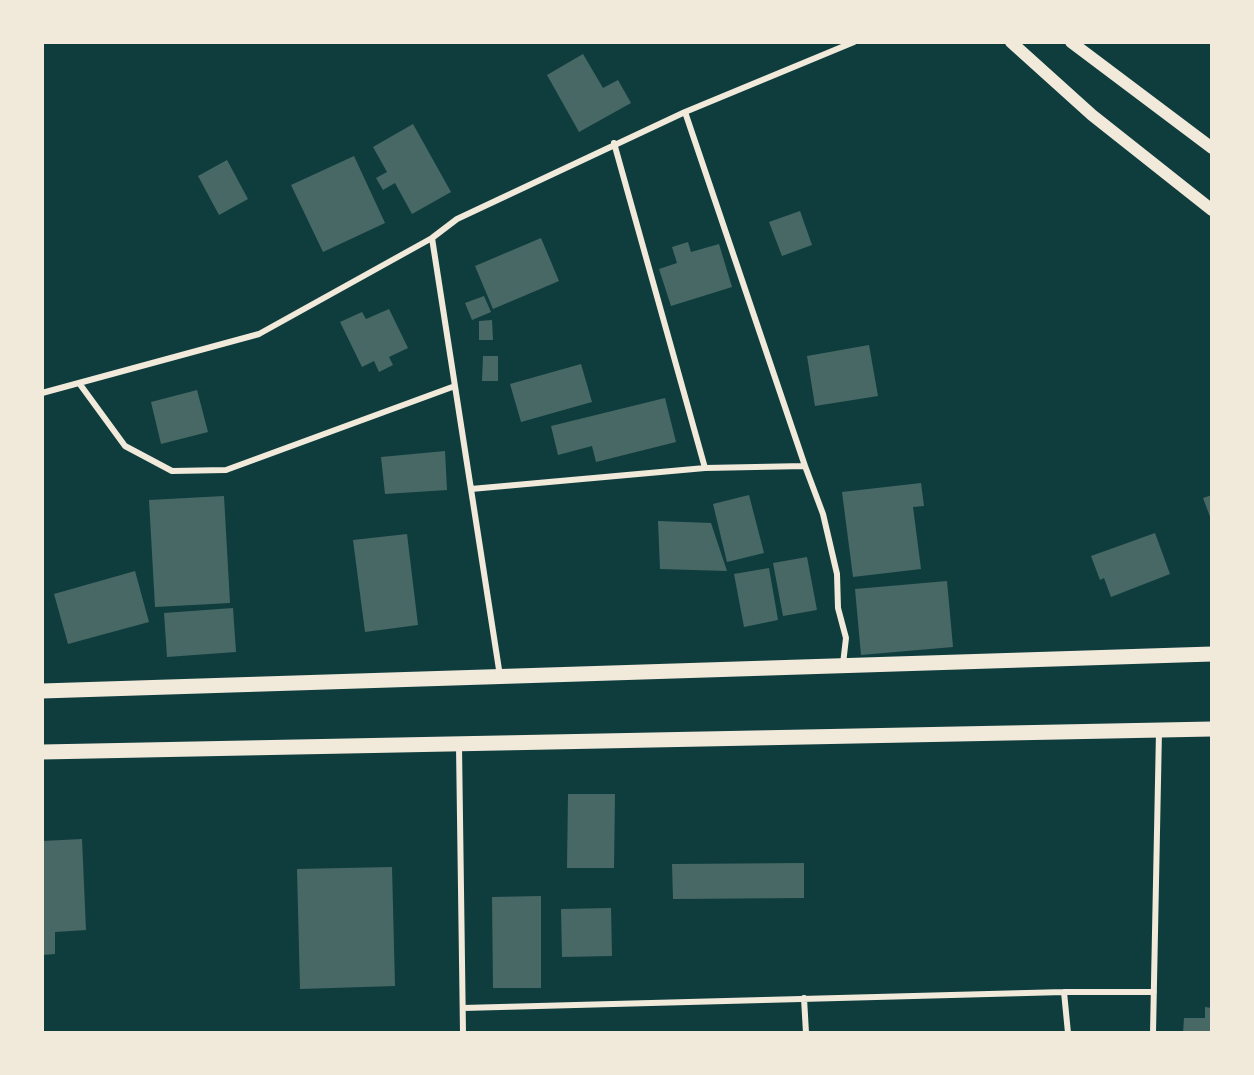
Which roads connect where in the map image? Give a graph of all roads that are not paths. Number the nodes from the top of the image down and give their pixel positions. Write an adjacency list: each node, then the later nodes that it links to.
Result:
1 (854, 42): 4 (street)
2 (1011, 42): 7 (main road)
3 (1071, 42): 6 (main road)
4 (684, 112): 5 (street); 12 (street)
5 (614, 144): 8 (street); 13 (street)
6 (1212, 148)
7 (1212, 210)
8 (432, 238): 9 (street); 10 (street)
9 (79, 383): 10 (street); 11 (street)
10 (455, 386): 14 (street)
11 (42, 393)
12 (805, 466): 13 (street); 16 (street)
13 (705, 468): 14 (street)
14 (471, 489): 17 (street)
15 (1212, 654): 16 (main road)
16 (842, 665): 17 (main road)
17 (500, 677): 18 (main road)
18 (42, 691)
19 (1212, 729): 20 (main road)
20 (1159, 730): 21 (main road); 24 (street)
21 (459, 746): 22 (main road); 26 (street)
22 (42, 752)
23 (1064, 992): 24 (street); 25 (street); 29 (street)
24 (1154, 992): 30 (street)
25 (804, 999): 26 (street); 28 (street)
26 (463, 1008): 27 (street)
27 (463, 1033)
28 (806, 1033)
29 (1068, 1033)
30 (1153, 1033)

